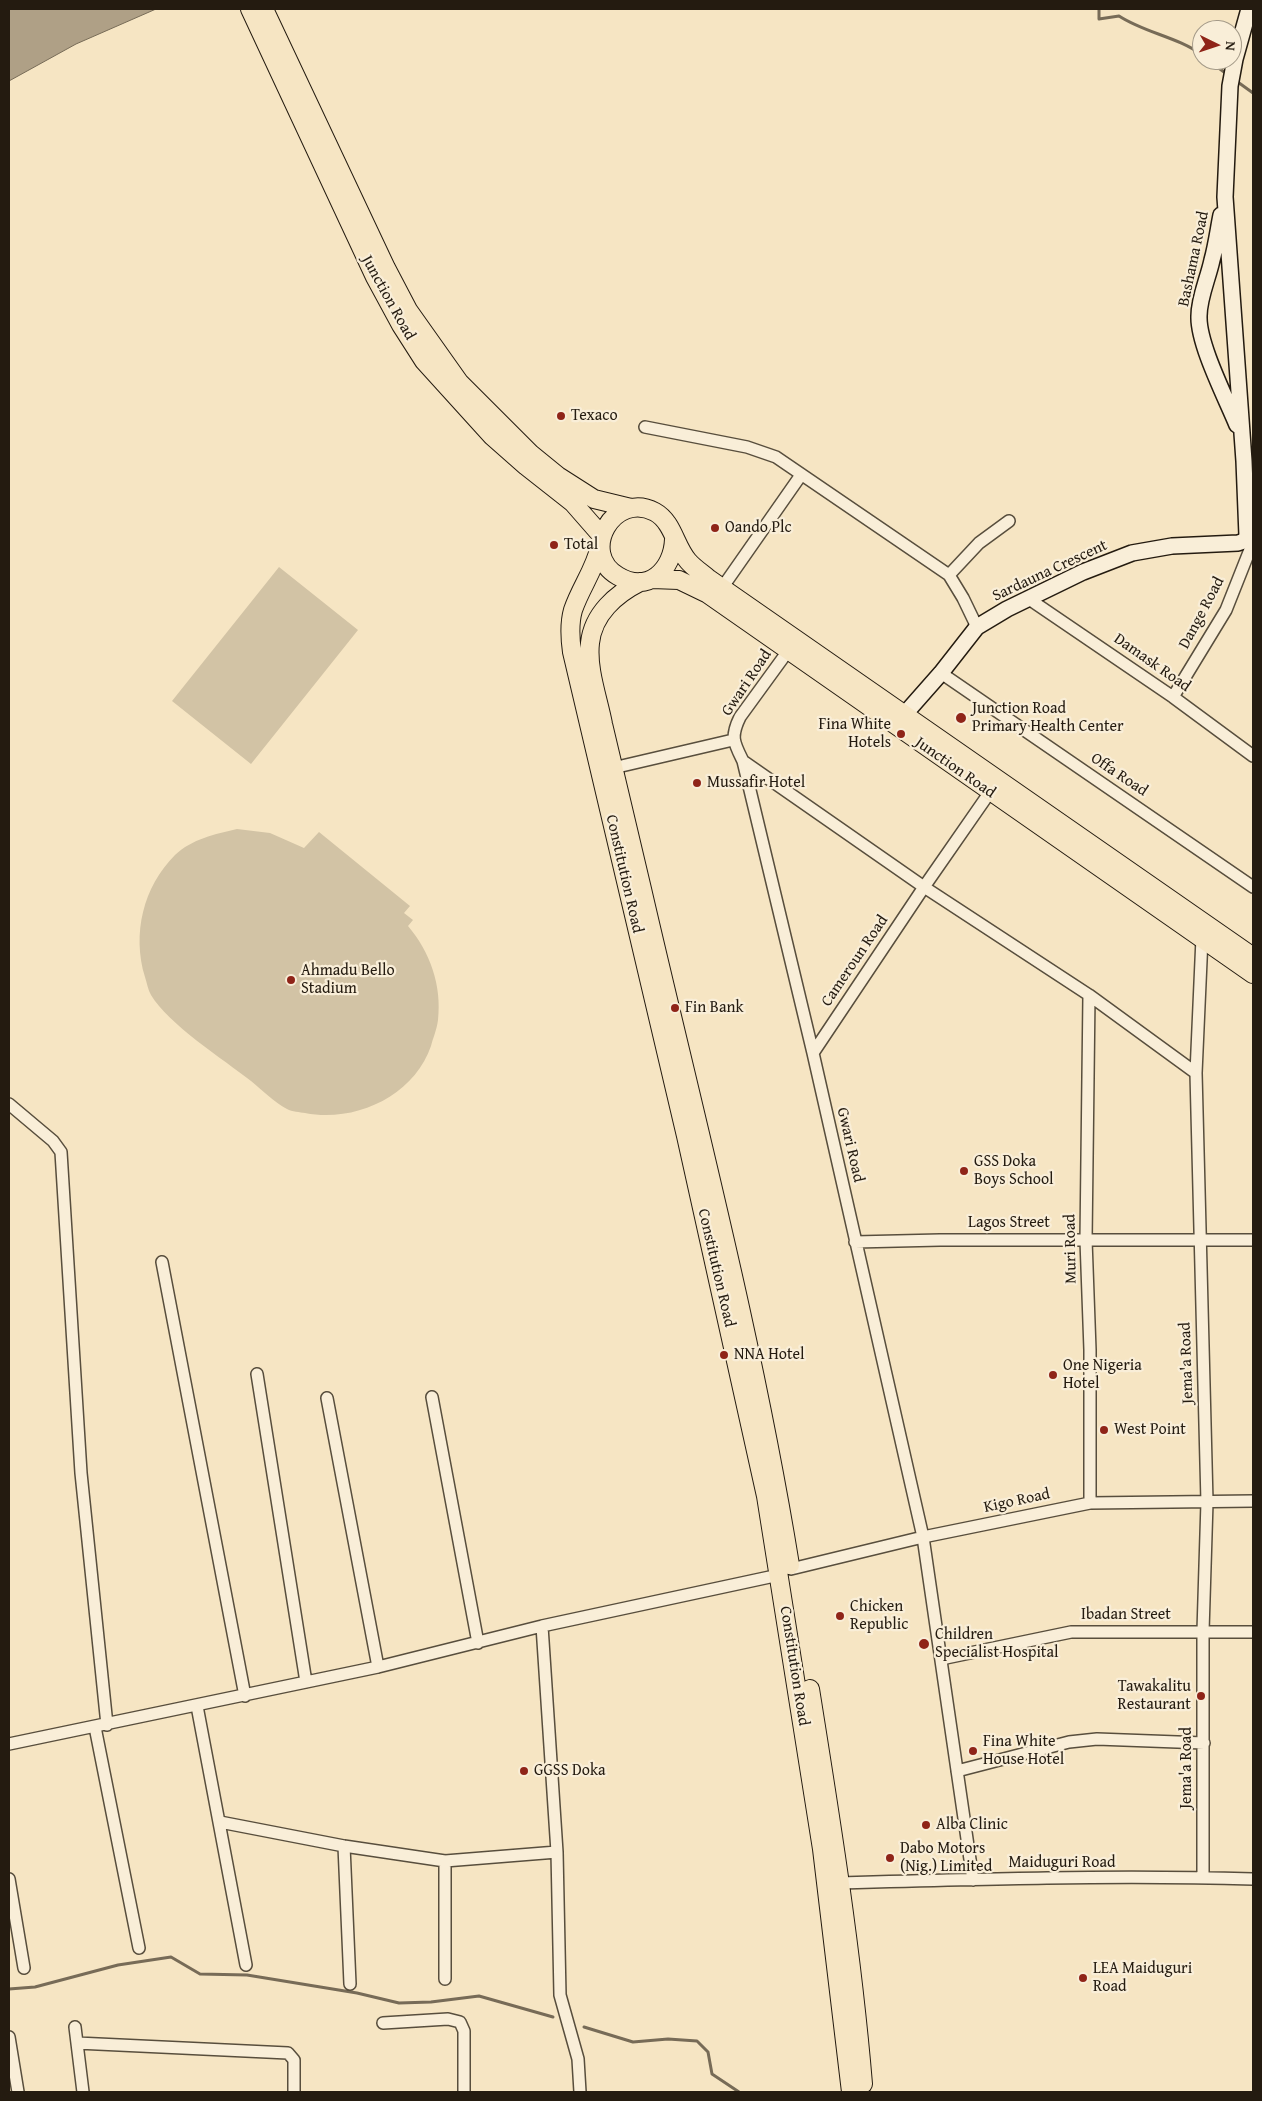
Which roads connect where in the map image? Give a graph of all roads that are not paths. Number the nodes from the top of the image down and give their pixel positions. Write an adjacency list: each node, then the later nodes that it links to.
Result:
1 (250, 9): 4 (main road, Junction Road)
2 (264, 9): 4 (main road, Junction Road)
3 (1249, 9): 5 (street, Bashama Road)
4 (267, 29): 9 (main road, Junction Road); 12 (main road, Junction Road)
5 (1225, 196): 7 (street, Bashama Road); 7 (street, Bashama Road)
6 (645, 427): 8 (street)
7 (1243, 440): 13 (street, Bashama Road)
8 (801, 474): 14 (street); 16 (street)
9 (631, 508): 11 (main road); 12 (main road)
10 (1009, 521): 14 (street)
11 (674, 539): 15 (main road); 16 (main road, Junction Road)
12 (601, 540): 15 (main road); 34 (main road, Constitution Road)
13 (1250, 542): 17 (street, Sardauna Crescent); 21 (street, Dange Road)
14 (948, 575): 18 (street)
15 (646, 580): 19 (main road, Junction Road); 26 (main road, Constitution Road)
16 (722, 588): 22 (main road, Junction Road)
17 (1030, 599): 18 (street, Sardauna Crescent); 21 (street, Damask Road)
18 (977, 627): 20 (street, Sardauna Crescent)
19 (788, 652): 23 (street, Gwari Road); 27 (main road, Junction Road)
20 (941, 673): 22 (street, Sardauna Crescent); 29 (street, Offa Road)
21 (1173, 697): 24 (street, Damask Road)
22 (904, 715): 31 (main road, Junction Road)
23 (733, 740): 25 (street, Gwari Road); 26 (street)
24 (1253, 756)
25 (744, 761): 28 (street, Gwari Road); 35 (street, Gwari Road)
26 (613, 768): 34 (main road, Constitution Road)
27 (990, 792): 28 (street, Cameroun Road); 30 (main road, Junction Road)
28 (924, 887): 33 (street, Gwari Road); 35 (street, Cameroun Road)
29 (1253, 887)
30 (1202, 938): 32 (main road, Junction Road); 36 (street, Jema'a Road)
31 (1253, 957)
32 (1253, 974)
33 (1089, 995): 36 (street, Gwari Road); 39 (street, Muri Road)
34 (662, 1004): 50 (main road, Constitution Road)
35 (813, 1053): 41 (street, Gwari Road)
36 (1196, 1073): 38 (street, Jema'a Road)
37 (9, 1104): 60 (street)
38 (1200, 1239): 39 (street, Lagos Street); 40 (street, Lagos Street); 47 (street, Jema'a Road)
39 (1086, 1240): 41 (street, Lagos Street); 48 (street, Muri Road)
40 (1253, 1240)
41 (855, 1242): 49 (street, Gwari Road)
42 (162, 1262): 58 (street)
43 (257, 1374): 57 (street)
44 (432, 1397): 54 (street)
45 (327, 1398): 56 (street)
46 (1253, 1501): 47 (street, Kigo Road)
47 (1207, 1502): 48 (street, Kigo Road); 52 (street, Jema'a Road)
48 (1090, 1503): 49 (street, Kigo Road)
49 (923, 1537): 50 (street, Kigo Road); 55 (street, Gwari Road)
50 (785, 1572): 51 (street, Kigo Road); 73 (main road, Constitution Road); 88 (main road, Constitution Road)
51 (542, 1626): 54 (street, Kigo Road); 67 (street)
52 (1203, 1631): 53 (street, Ibadan Street); 55 (street, Ibadan Street); 62 (street, Jema'a Road)
53 (1253, 1632)
54 (478, 1643): 56 (street, Kigo Road)
55 (941, 1659): 64 (street, Gwari Road)
56 (378, 1667): 57 (street, Kigo Road)
57 (306, 1682): 58 (street, Kigo Road)
58 (245, 1696): 59 (street, Kigo Road)
59 (197, 1706): 60 (street, Kigo Road); 65 (street)
60 (107, 1725): 61 (street, Kigo Road)
61 (95, 1727): 63 (street, Kigo Road); 74 (street)
62 (1204, 1743): 64 (street); 69 (street, Jema'a Road)
63 (9, 1744)
64 (957, 1771): 72 (street, Gwari Road)
65 (220, 1822): 66 (street); 75 (street)
66 (344, 1846): 68 (street); 78 (street)
67 (557, 1852): 68 (street); 87 (street)
68 (445, 1861): 77 (street)
69 (1203, 1878): 71 (street, Maiduguri Road); 72 (street, Maiduguri Road)
70 (9, 1879): 76 (street)
71 (1253, 1879)
72 (973, 1880): 73 (street, Maiduguri Road)
73 (840, 1883): 89 (main road, Constitution Road)
74 (139, 1948)
75 (246, 1965)
76 (24, 1968)
77 (445, 1979)
78 (350, 1984)
79 (383, 2023): 86 (street)
80 (75, 2027): 82 (street)
81 (9, 2037): 83 (street)
82 (77, 2043): 84 (street); 85 (street)
83 (18, 2092)
84 (83, 2092)
85 (294, 2092)
86 (464, 2092)
87 (580, 2092)
88 (851, 2092)
89 (864, 2092)

